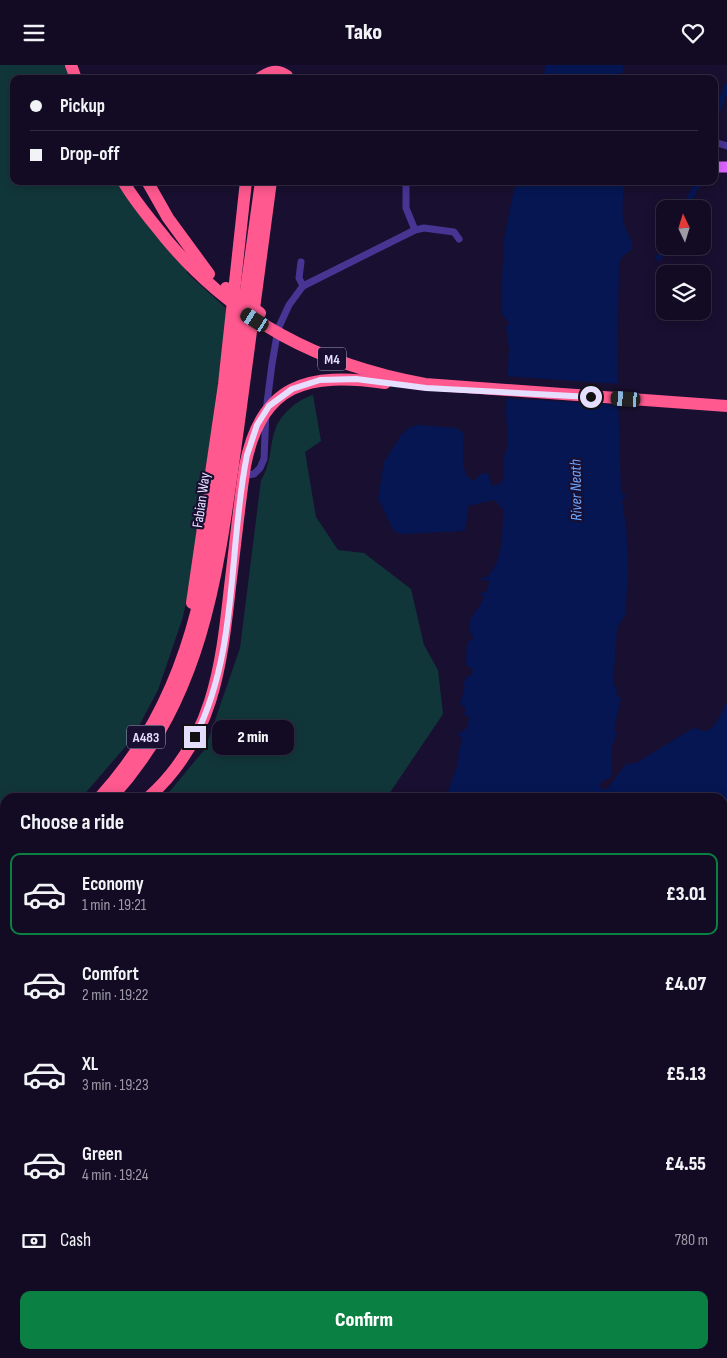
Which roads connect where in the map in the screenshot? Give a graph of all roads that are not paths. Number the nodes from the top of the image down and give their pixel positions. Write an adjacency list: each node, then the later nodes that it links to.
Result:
1 (126, 185): 10 (highway, M4)
2 (135, 185): 10 (highway, M4)
3 (149, 185): 10 (highway, M4)
4 (246, 185): 17 (highway)
5 (260, 185): 17 (highway, Fabian Way / A483)
6 (270, 185): 16 (highway, Fabian Way / A483)
7 (406, 186): 8 (street)
8 (415, 230): 9 (street); 12 (street)
9 (459, 239)
10 (190, 255): 13 (highway, M4); 14 (highway, M4)
11 (301, 262): 12 (street)
12 (303, 286): 16 (street)
13 (502, 391): 15 (highway, M4); 20 (highway, M4)
14 (727, 397)
15 (727, 406)
16 (231, 475): 19 (highway, Fabian Way / A483)
17 (179, 669): 18 (highway, Fabian Way / A483)
18 (103, 793)
19 (115, 793)
20 (154, 793)

